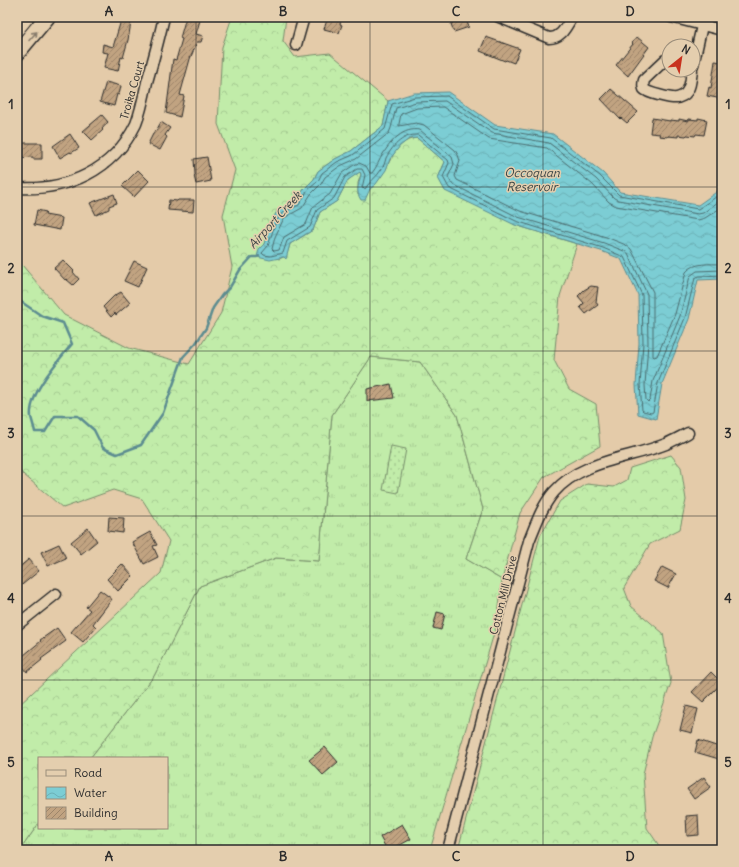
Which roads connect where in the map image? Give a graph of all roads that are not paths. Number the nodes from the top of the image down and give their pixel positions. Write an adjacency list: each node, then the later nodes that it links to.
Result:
1 (26, 17): 9 (street)
2 (47, 17): 13 (street, one-way to 2)
3 (164, 17): 16 (street, Troika Court)
4 (304, 17): 12 (street)
5 (498, 17): 6 (street)
6 (572, 17)
7 (671, 17): 8 (street)
8 (702, 21): 10 (street); 11 (street)
9 (17, 28)
10 (722, 30)
11 (699, 38)
12 (296, 45)
13 (17, 53)
14 (661, 64): 15 (street)
15 (690, 78)
16 (17, 188)
17 (688, 433): 20 (street, Cotton Mill Drive)
18 (56, 594): 19 (street)
19 (17, 625)
20 (448, 850)

